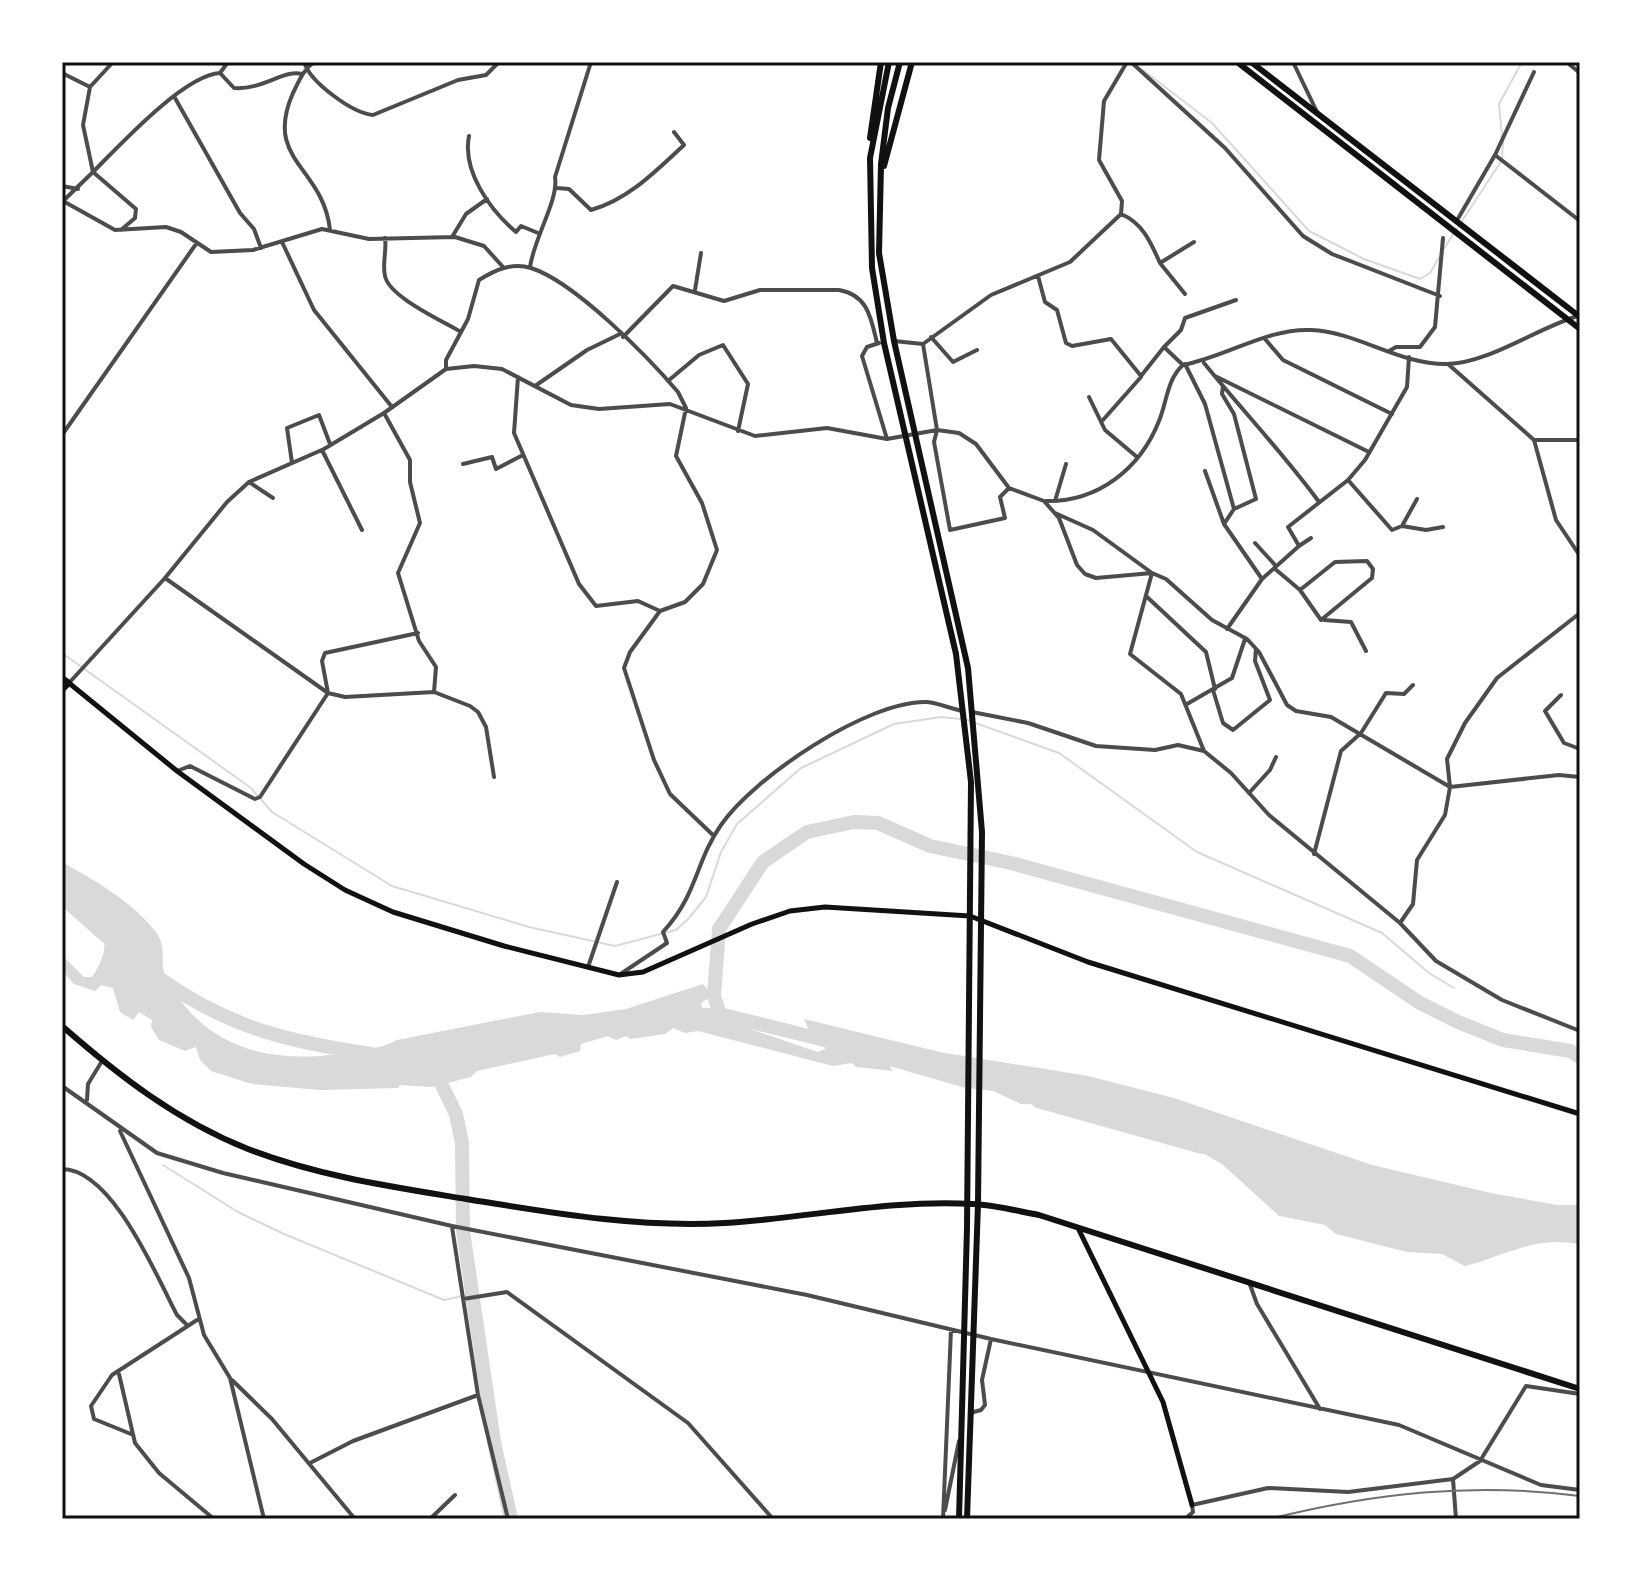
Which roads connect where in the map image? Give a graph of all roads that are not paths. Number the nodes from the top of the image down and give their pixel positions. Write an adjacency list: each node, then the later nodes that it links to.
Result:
1 (113, 62): 20 (street)
2 (228, 62): 18 (street)
3 (314, 62): 15 (street)
4 (499, 62): 15 (street)
5 (591, 62): 30 (street)
6 (881, 62): 26 (main road)
7 (889, 62): 26 (main road)
8 (900, 62): 28 (main road)
9 (912, 62): 28 (main road)
10 (1237, 62): 39 (main road)
11 (1251, 62): 22 (main road)
12 (1293, 62): 22 (street)
13 (1125, 63): 34 (street); 55 (street)
14 (1570, 65): 19 (street)
15 (304, 68): 18 (street); 38 (street)
16 (1534, 72): 25 (street)
17 (62, 73): 20 (street)
18 (220, 73): 21 (street)
19 (1580, 73)
20 (90, 87): 27 (street)
21 (175, 98): 27 (street); 47 (street)
22 (1318, 114): 35 (main road)
23 (674, 132): 30 (street)
24 (469, 136): 32 (street)
25 (1495, 155): 35 (street); 36 (street)
26 (870, 158): 65 (main road)
27 (93, 172): 31 (street); 37 (street)
28 (881, 177): 64 (main road)
29 (62, 186): 31 (street)
30 (557, 188): 40 (street)
31 (78, 189): 33 (street)
32 (487, 199): 40 (street); 41 (street)
33 (62, 202): 37 (street)
34 (1121, 214): 49 (street); 52 (street)
35 (1456, 221): 39 (street); 57 (main road)
36 (1580, 221)
37 (120, 230): 46 (street)
38 (330, 230): 42 (street); 44 (street)
39 (1450, 230): 58 (main road)
40 (538, 233): 51 (street)
41 (452, 237): 42 (street); 50 (street)
42 (385, 238): 60 (street)
43 (1443, 238): 55 (street)
44 (282, 242): 47 (street); 82 (street)
45 (1194, 242): 49 (street)
46 (197, 243): 47 (street); 89 (street)
47 (261, 248)
48 (701, 253): 53 (street)
49 (1160, 263): 54 (street)
50 (503, 267): 51 (street); 60 (street)
51 (530, 267): 61 (street)
52 (1038, 276): 62 (street); 76 (street)
53 (695, 290): 61 (street); 65 (street)
54 (1185, 294)
55 (1440, 296): 69 (street)
56 (1236, 300): 67 (street)
57 (1579, 316): 58 (street)
58 (1566, 320): 59 (main road); 72 (street)
59 (1580, 329)
60 (461, 332): 74 (street)
61 (621, 335): 78 (street); 79 (street)
62 (931, 337): 66 (street); 68 (street)
63 (1265, 338): 69 (street); 71 (street); 85 (street)
64 (894, 341): 66 (street); 144 (main road)
65 (880, 343): 90 (street); 144 (main road)
66 (923, 344): 87 (street)
67 (1164, 347): 73 (street); 76 (street)
68 (977, 350)
69 (1389, 351): 70 (street)
70 (1409, 357): 72 (street); 85 (street)
71 (1204, 363): 73 (street); 75 (street)
72 (1448, 364): 91 (street)
73 (1184, 365): 97 (street); 110 (street)
74 (446, 369): 77 (street); 82 (street)
75 (1213, 374): 80 (street); 95 (street)
76 (1141, 376): 86 (street)
77 (518, 377): 79 (street); 96 (street)
78 (668, 381): 83 (street); 88 (street)
79 (535, 386): 83 (street)
80 (1223, 386): 109 (street); 110 (street)
81 (1089, 397): 86 (street)
82 (392, 407): 84 (street)
83 (686, 408): 88 (street); 126 (street)
84 (384, 413): 93 (street); 131 (street)
85 (1392, 414): 95 (street)
86 (1103, 420): 97 (street)
87 (937, 430): 90 (street); 104 (street); 104 (street)
88 (738, 431): 90 (street)
89 (62, 435)
90 (887, 439)
91 (1534, 440): 92 (street); 119 (street)
92 (1580, 440)
93 (331, 445): 94 (street); 98 (street)
94 (322, 450): 98 (street); 115 (street)
95 (1369, 452): 102 (street)
96 (523, 455): 99 (street); 126 (street)
97 (1137, 457): 108 (street)
98 (292, 463): 103 (street)
99 (463, 464)
100 (1066, 464): 108 (street)
101 (1205, 471): 112 (street)
102 (1348, 480): 109 (street); 113 (street)
103 (249, 482): 105 (street); 122 (street)
104 (1009, 488): 107 (street)
105 (273, 498)
106 (1417, 499): 113 (street)
107 (1044, 501): 108 (street); 111 (street)
108 (1055, 501)
109 (1319, 503): 118 (street)
110 (1234, 509): 112 (street)
111 (1054, 512): 121 (street); 121 (street)
112 (1224, 524): 123 (street)
113 (1402, 526): 114 (street)
114 (1443, 527)
115 (362, 530)
116 (1311, 538): 118 (street)
117 (1255, 543): 120 (street)
118 (1299, 546): 120 (street)
119 (1580, 556)
120 (1275, 567): 123 (street); 124 (street)
121 (1152, 573): 125 (street); 130 (street)
122 (165, 578): 135 (street); 140 (street)
123 (1262, 579): 130 (street)
124 (1300, 590): 128 (street); 128 (street)
125 (1146, 596): 137 (street); 142 (street)
126 (660, 611): 153 (street)
127 (1578, 615): 129 (street); 151 (street)
128 (1321, 620): 134 (street)
129 (1580, 626)
130 (1227, 629): 132 (street)
131 (418, 633): 139 (street); 140 (street)
132 (1245, 638): 133 (street); 137 (street)
133 (1256, 649): 137 (street); 143 (street)
134 (1366, 651)
135 (65, 681): 138 (main road); 148 (main road)
136 (1413, 685): 143 (street)
137 (1214, 689): 142 (street)
138 (62, 690)
139 (434, 692): 140 (street); 149 (street)
140 (328, 693): 148 (street)
141 (1561, 695): 145 (street)
142 (1187, 704): 146 (street)
143 (1361, 733): 151 (street); 154 (street)
144 (971, 740): 156 (main road); 157 (main road)
145 (1580, 749)
146 (1204, 751): 152 (street); 153 (street)
147 (1276, 757): 152 (street)
148 (177, 771): 159 (main road)
149 (494, 777)
150 (1580, 777): 151 (street)
151 (1450, 787): 158 (street)
152 (1249, 793): 154 (street)
153 (714, 836): 160 (street)
154 (1314, 854): 158 (street)
155 (617, 882): 159 (street)
156 (970, 916): 157 (main road); 160 (main road); 169 (main road)
157 (983, 919): 166 (main road); 170 (main road)
158 (1400, 923): 162 (street)
159 (588, 968): 160 (main road)
160 (619, 975)
161 (62, 1026): 163 (main road)
162 (1580, 1031)
163 (102, 1061): 165 (street); 169 (main road)
164 (62, 1086): 165 (street)
165 (87, 1100): 167 (street)
166 (1580, 1114)
167 (119, 1127): 171 (street); 175 (street)
168 (62, 1169): 176 (street)
169 (967, 1204): 170 (main road); 179 (main road)
170 (978, 1204): 172 (main road); 179 (main road)
171 (452, 1226): 174 (street); 177 (street)
172 (1078, 1227): 173 (main road); 180 (main road)
173 (1249, 1282): 183 (main road); 185 (street)
174 (463, 1299): 184 (street); 202 (street)
175 (197, 1320): 176 (street); 182 (street)
176 (186, 1324): 181 (street)
177 (951, 1329): 178 (street); 195 (street)
178 (991, 1339): 180 (street); 186 (street)
179 (968, 1349): 186 (main road); 188 (main road)
180 (1150, 1372): 185 (street); 194 (main road)
181 (119, 1374): 187 (street); 187 (street)
182 (230, 1378): 190 (street); 198 (street)
183 (1580, 1391): 189 (street)
184 (478, 1395): 190 (street); 201 (street)
185 (1320, 1409): 189 (street)
186 (970, 1413): 204 (main road)
187 (131, 1434): 197 (street)
188 (961, 1437): 195 (street); 196 (main road)
189 (1480, 1461): 191 (street); 192 (street)
190 (310, 1463): 199 (street)
191 (1453, 1479): 194 (street); 206 (street)
192 (1580, 1490)
193 (455, 1495): 200 (street)
194 (1192, 1505): 205 (street)
195 (944, 1511): 203 (street)
196 (959, 1515)
197 (214, 1519)
198 (264, 1519)
199 (355, 1519)
200 (430, 1519)
201 (508, 1519)
202 (773, 1519)
203 (943, 1519)
204 (967, 1519)
205 (1185, 1519)
206 (1456, 1519)

